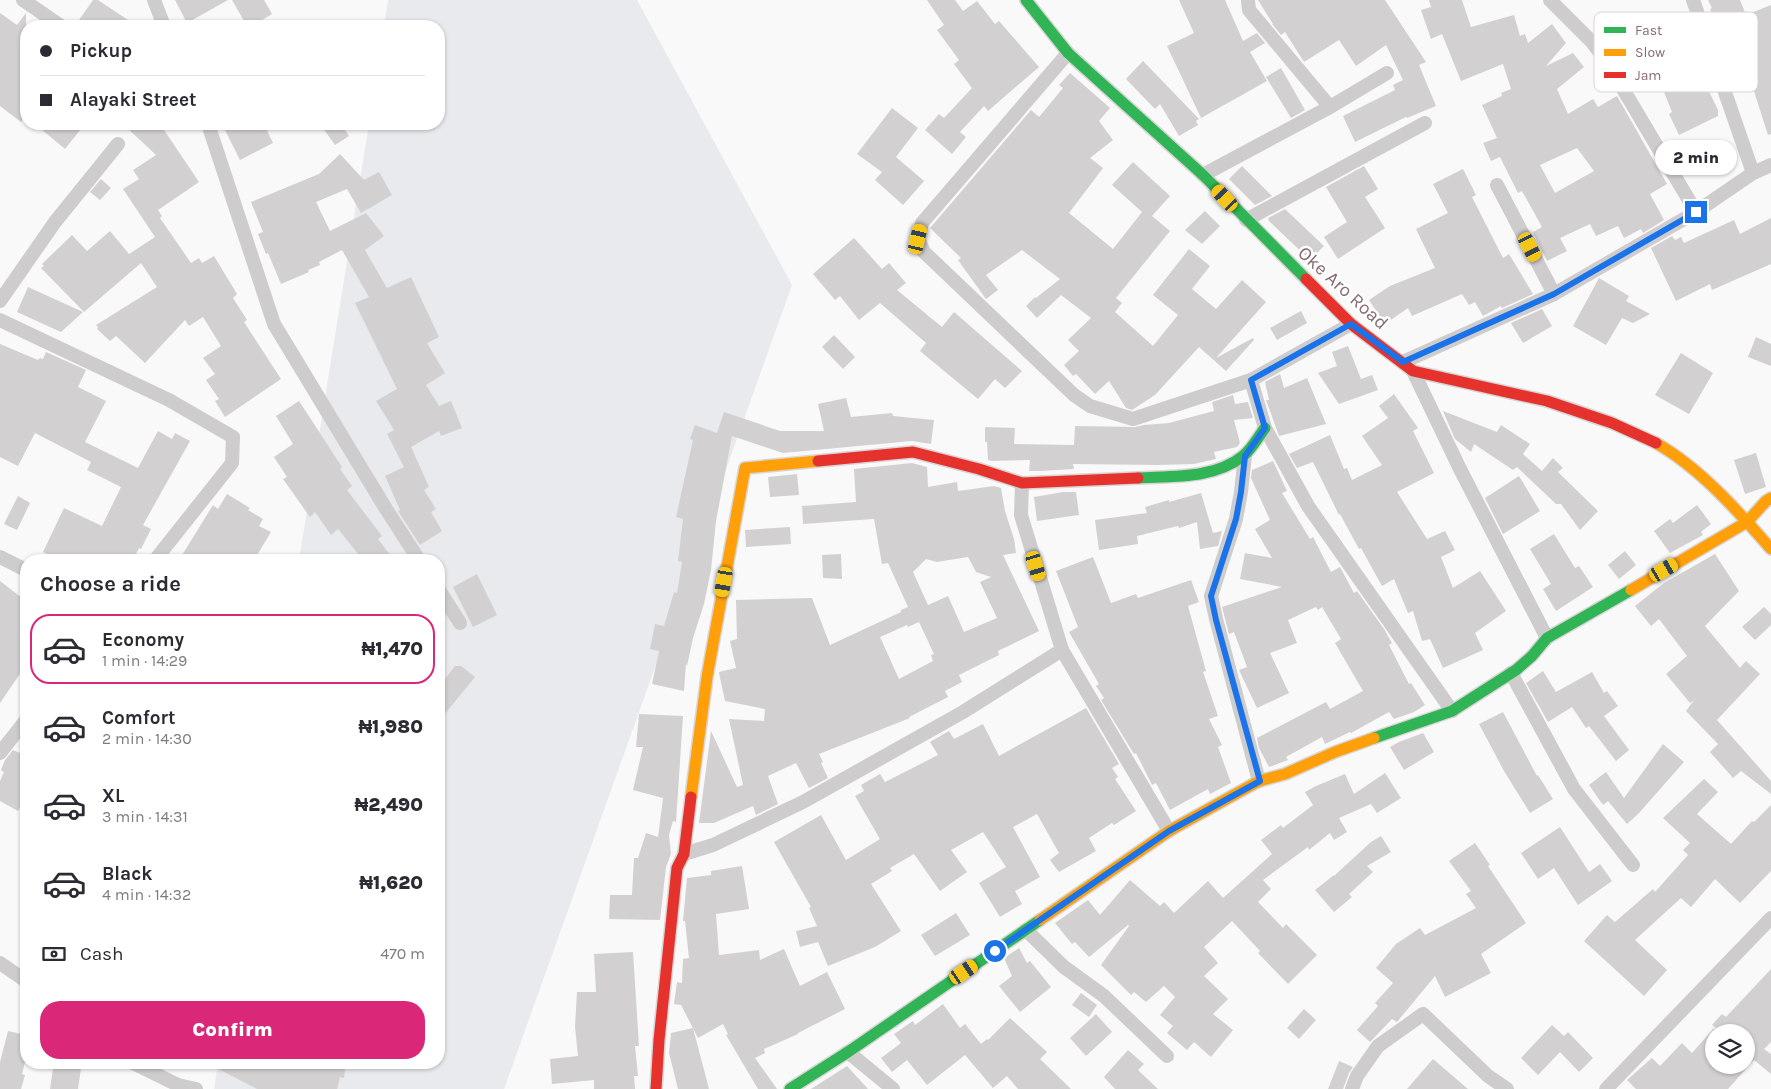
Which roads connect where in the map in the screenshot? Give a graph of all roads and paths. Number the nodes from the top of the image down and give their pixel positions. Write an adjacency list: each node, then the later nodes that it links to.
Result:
1 (23, 0): 8 (street)
2 (154, 0): 9 (street)
3 (1026, 0): 11 (street, Oke Aro Road)
4 (1248, 0): 15 (street)
5 (1550, 0): 10 (street)
6 (1693, 0): 7 (street)
7 (1697, 12)
8 (52, 20)
9 (162, 20)
10 (1594, 45)
11 (1068, 53): 21 (street, Oke Aro Road); 30 (street)
12 (1387, 73): 15 (street)
13 (1625, 92): 23 (street)
14 (1725, 92): 20 (street)
15 (1330, 107): 21 (street)
16 (1425, 123): 24 (street)
17 (210, 130): 38 (street)
18 (118, 144): 26 (street)
19 (1771, 165): 20 (street)
20 (1753, 173): 23 (street)
21 (1204, 175): 24 (street, Oke Aro Road)
22 (1497, 185): 25 (street)
23 (1696, 212): 25 (street)
24 (1246, 220): 28 (street, Oke Aro Road)
25 (1554, 294): 29 (street)
26 (0, 302)
27 (0, 320): 37 (street)
28 (1351, 324): 29 (street, Oke Aro Road); 30 (street)
29 (1408, 366): 35 (street, Oke Aro Road); 43 (street)
30 (1251, 380): 31 (street)
31 (1265, 428): 32 (street); 46 (street)
32 (1245, 456): 33 (street); 49 (street)
33 (1022, 483): 44 (street); 51 (street)
34 (1771, 498): 35 (street)
35 (1747, 522): 36 (street, Oke Aro Road); 43 (street)
36 (1771, 549)
37 (160, 554)
38 (415, 554)
39 (0, 557): 40 (street)
40 (20, 567)
41 (445, 599): 42 (street)
42 (460, 623)
43 (1547, 638): 45 (street)
44 (1062, 650): 50 (street); 51 (street)
45 (1511, 673): 46 (street); 52 (street)
46 (1452, 711): 49 (street)
47 (20, 728): 48 (street)
48 (0, 753)
49 (1260, 781): 50 (street)
50 (1169, 831): 54 (street)
51 (684, 854): 62 (street)
52 (1633, 865)
53 (1771, 918): 67 (street)
54 (1026, 930): 57 (street); 58 (street)
55 (0, 962): 56 (street)
56 (20, 977)
57 (848, 1052): 63 (street); 64 (street)
58 (1168, 1056)
59 (145, 1069): 60 (street)
60 (178, 1087): 61 (street)
61 (196, 1089)
62 (656, 1089)
63 (790, 1089)
64 (892, 1089)
65 (1352, 1089): 66 (street)
66 (1507, 1089)
67 (1606, 1089)

